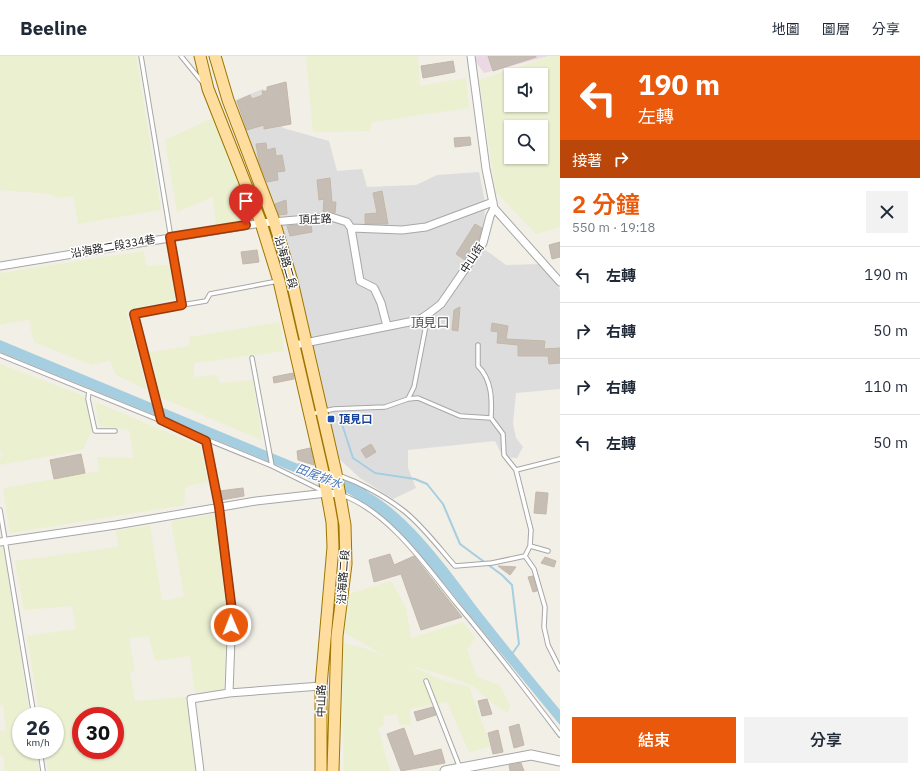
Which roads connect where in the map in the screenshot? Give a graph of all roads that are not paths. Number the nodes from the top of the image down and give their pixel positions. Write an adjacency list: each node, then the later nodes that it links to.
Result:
1 (141, 56): 11 (lane)
2 (181, 56): 6 (lane)
3 (200, 56): 6 (main road, 沿海路二段)
4 (215, 56): 8 (main road, 沿海路二段)
5 (471, 56): 7 (street)
6 (208, 89): 9 (main road, 沿海路二段)
7 (494, 205): 10 (street); 14 (street); 16 (street, 中山街)
8 (274, 222): 9 (street, 沿海路二段334巷); 10 (street, 頂庄路); 18 (main road, 沿海路二段)
9 (261, 223): 11 (street, 沿海路二段334巷); 13 (main road, 沿海路二段)
10 (351, 228): 17 (street)
11 (170, 237): 12 (street, 沿海路二段334巷); 15 (lane)
12 (0, 266)
13 (279, 281): 15 (lane); 19 (main road, 沿海路二段)
14 (560, 282)
15 (182, 305): 28 (lane)
16 (428, 314): 17 (street, 中山街); 24 (lane)
17 (386, 326): 18 (street, 中山街)
18 (307, 342): 19 (street, 中山街); 25 (main road, 沿海路二段)
19 (295, 345): 26 (main road, 沿海路二段)
20 (478, 345): 27 (lane)
21 (0, 355): 23 (lane)
22 (252, 358): 32 (lane)
23 (89, 391): 28 (lane); 29 (lane)
24 (408, 399): 25 (lane); 27 (lane)
25 (322, 412): 26 (lane); 35 (main road, 沿海路二段)
26 (310, 414): 34 (main road, 沿海路二段)
27 (491, 418): 33 (lane)
28 (161, 420): 30 (lane)
29 (115, 431)
30 (206, 441): 32 (lane); 38 (lane)
31 (560, 459): 33 (lane)
32 (272, 466): 36 (lane)
33 (516, 470): 41 (lane)
34 (323, 472): 35 (lane); 36 (main road, 沿海路二段)
35 (336, 474): 37 (main road, 沿海路二段); 43 (lane)
36 (327, 493): 37 (street); 38 (street); 44 (main road, 沿海路二段)
37 (340, 494): 45 (main road, 沿海路二段); 51 (lane)
38 (219, 507): 40 (street); 49 (street)
39 (0, 510): 40 (lane)
40 (2, 542): 50 (lane)
41 (530, 546): 42 (lane); 43 (lane)
42 (548, 551)
43 (525, 556): 46 (lane)
44 (326, 632): 48 (main road, 中山路)
45 (337, 636): 58 (main road, 中山路)
46 (560, 669)
47 (426, 681): 54 (lane)
48 (321, 686): 49 (street); 57 (main road, 中山路)
49 (229, 693): 56 (street)
50 (32, 707)
51 (560, 735)
52 (41, 759): 55 (lane)
53 (560, 761): 54 (street)
54 (461, 768): 59 (street)
55 (43, 771)
56 (200, 771)
57 (321, 771)
58 (333, 771)
59 (445, 771)

